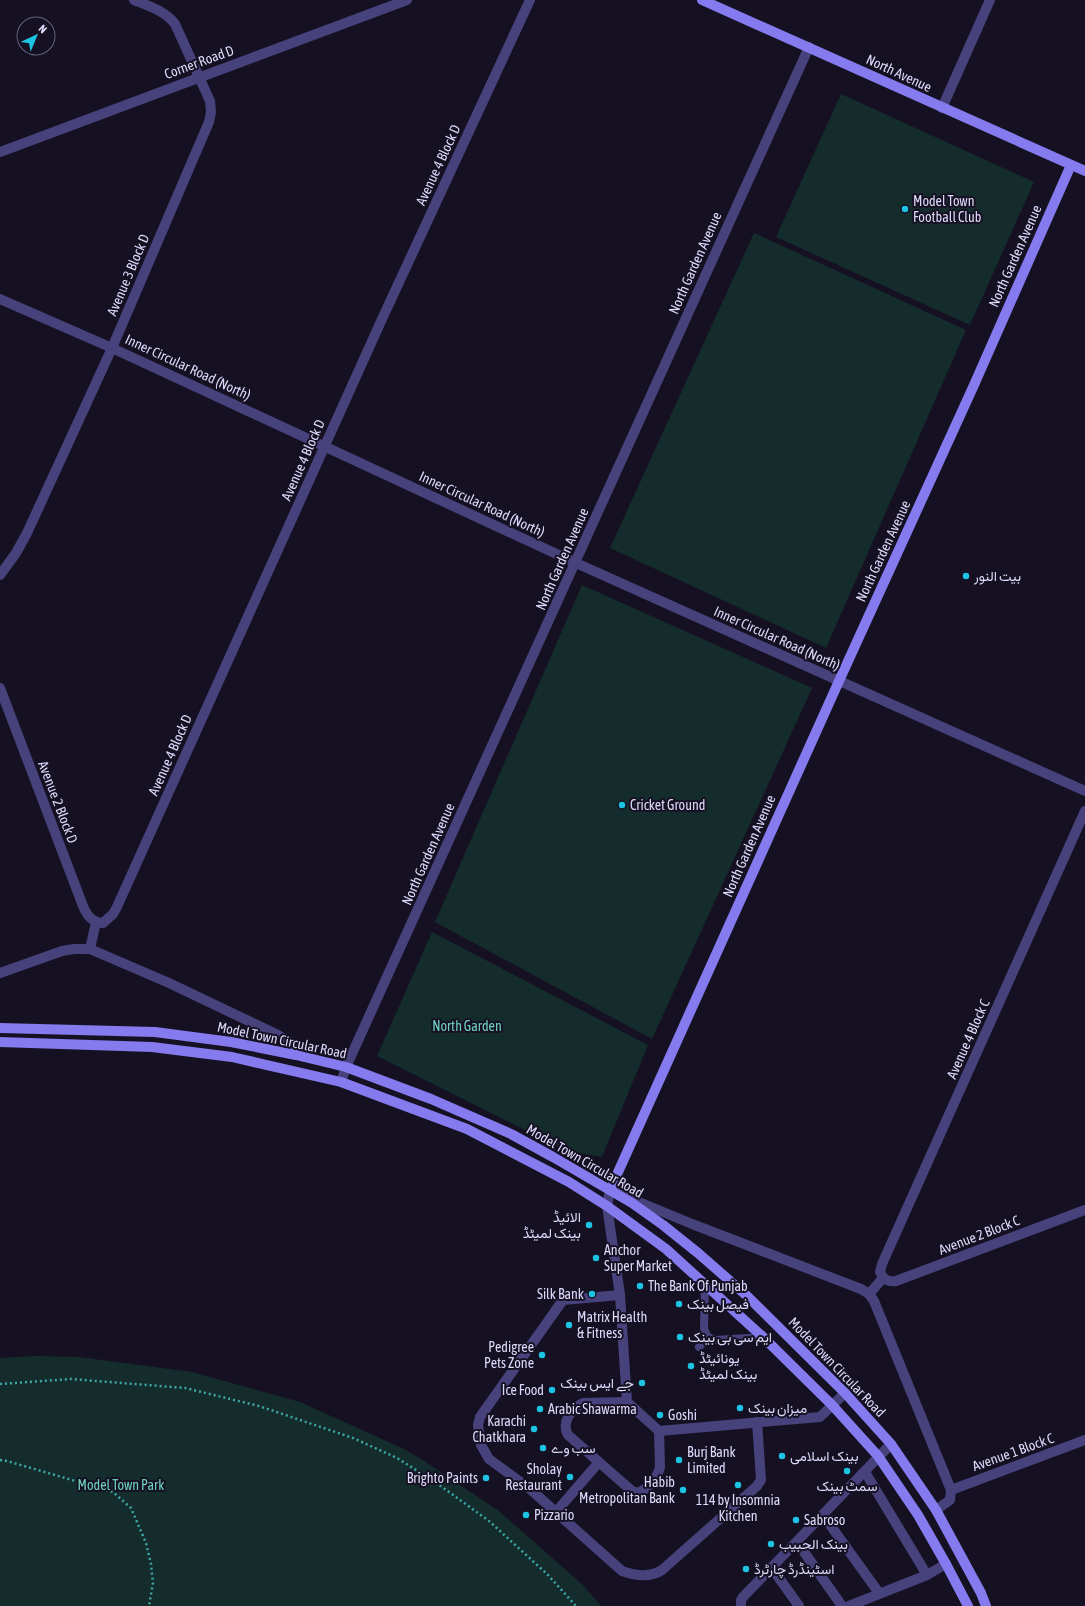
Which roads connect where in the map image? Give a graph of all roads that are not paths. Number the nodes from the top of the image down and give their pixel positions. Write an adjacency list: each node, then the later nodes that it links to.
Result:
1 (134, 0): 7 (street, Avenue 3 Block D)
2 (407, 0): 7 (street, Corner Road D)
3 (530, 0): 14 (street, Avenue 4 Block D)
4 (702, 0): 6 (main road, North Avenue)
5 (990, 0): 8 (street)
6 (809, 47): 8 (main road, North Avenue); 15 (street, North Garden Avenue)
7 (199, 77): 9 (street, Corner Road D); 13 (street, Avenue 3 Block D)
8 (942, 108): 10 (main road, North Avenue)
9 (0, 152)
10 (1071, 165): 11 (main road, North Avenue); 17 (main road, North Garden Avenue)
11 (1085, 171)
12 (0, 299): 13 (street, Inner Circular Road (North))
13 (112, 348): 14 (street, Inner Circular Road (North)); 16 (street, Avenue 3 Block D)
14 (325, 445): 15 (street, Inner Circular Road (North)); 21 (street, Avenue 4 Block D)
15 (576, 563): 17 (street, Inner Circular Road (North)); 27 (street, North Garden Avenue)
16 (0, 575)
17 (839, 681): 19 (street, Inner Circular Road (North)); 29 (main road, North Garden Avenue)
18 (0, 688): 21 (street, Avenue 2 Block D)
19 (1085, 791)
20 (1085, 811): 32 (street, Avenue 4 Block C)
21 (96, 922): 22 (street)
22 (90, 949): 23 (street); 26 (street)
23 (0, 973)
24 (0, 1028): 26 (main road, Model Town Circular Road)
25 (0, 1042): 28 (main road, Model Town Circular Road)
26 (296, 1055): 27 (main road, Model Town Circular Road)
27 (346, 1067): 28 (street, North Garden Avenue); 29 (main road, Model Town Circular Road)
28 (341, 1082): 30 (main road, Model Town Circular Road)
29 (610, 1190): 30 (street); 34 (street); 39 (main road, Model Town Circular Road)
30 (607, 1206): 33 (main road, Model Town Circular Road); 35 (street)
31 (1085, 1210): 32 (street, Avenue 2 Block C)
32 (883, 1278): 34 (street)
33 (705, 1283): 36 (lane); 37 (main road, Model Town Circular Road)
34 (869, 1294): 49 (street)
35 (620, 1295): 40 (street); 51 (street)
36 (708, 1337): 37 (lane); 38 (lane)
37 (762, 1337): 41 (main road, Model Town Circular Road)
38 (699, 1347)
39 (845, 1393): 41 (street); 45 (main road, Model Town Circular Road)
40 (627, 1402): 43 (street); 47 (street)
41 (832, 1406): 42 (street); 46 (main road, Model Town Circular Road)
42 (757, 1422): 43 (street); 51 (street)
43 (659, 1431): 47 (street)
44 (1085, 1440): 49 (street, Avenue 1 Block C)
45 (891, 1444): 46 (street); 50 (main road, Model Town Circular Road)
46 (878, 1456): 48 (street); 54 (main road, Model Town Circular Road)
47 (599, 1462): 51 (street)
48 (865, 1472): 52 (street); 56 (street)
49 (951, 1490): 50 (street)
50 (936, 1510): 63 (main road, Model Town Circular Road)
51 (556, 1512)
52 (823, 1515): 53 (street); 57 (street)
53 (797, 1542): 55 (street); 60 (street)
54 (946, 1564): 56 (street); 62 (main road, Model Town Circular Road)
55 (771, 1567): 58 (street); 59 (street)
56 (927, 1575): 57 (street)
57 (879, 1593): 61 (street)
58 (741, 1606)
59 (799, 1606)
60 (842, 1606)
61 (849, 1606)
62 (968, 1606)
63 (986, 1606)

